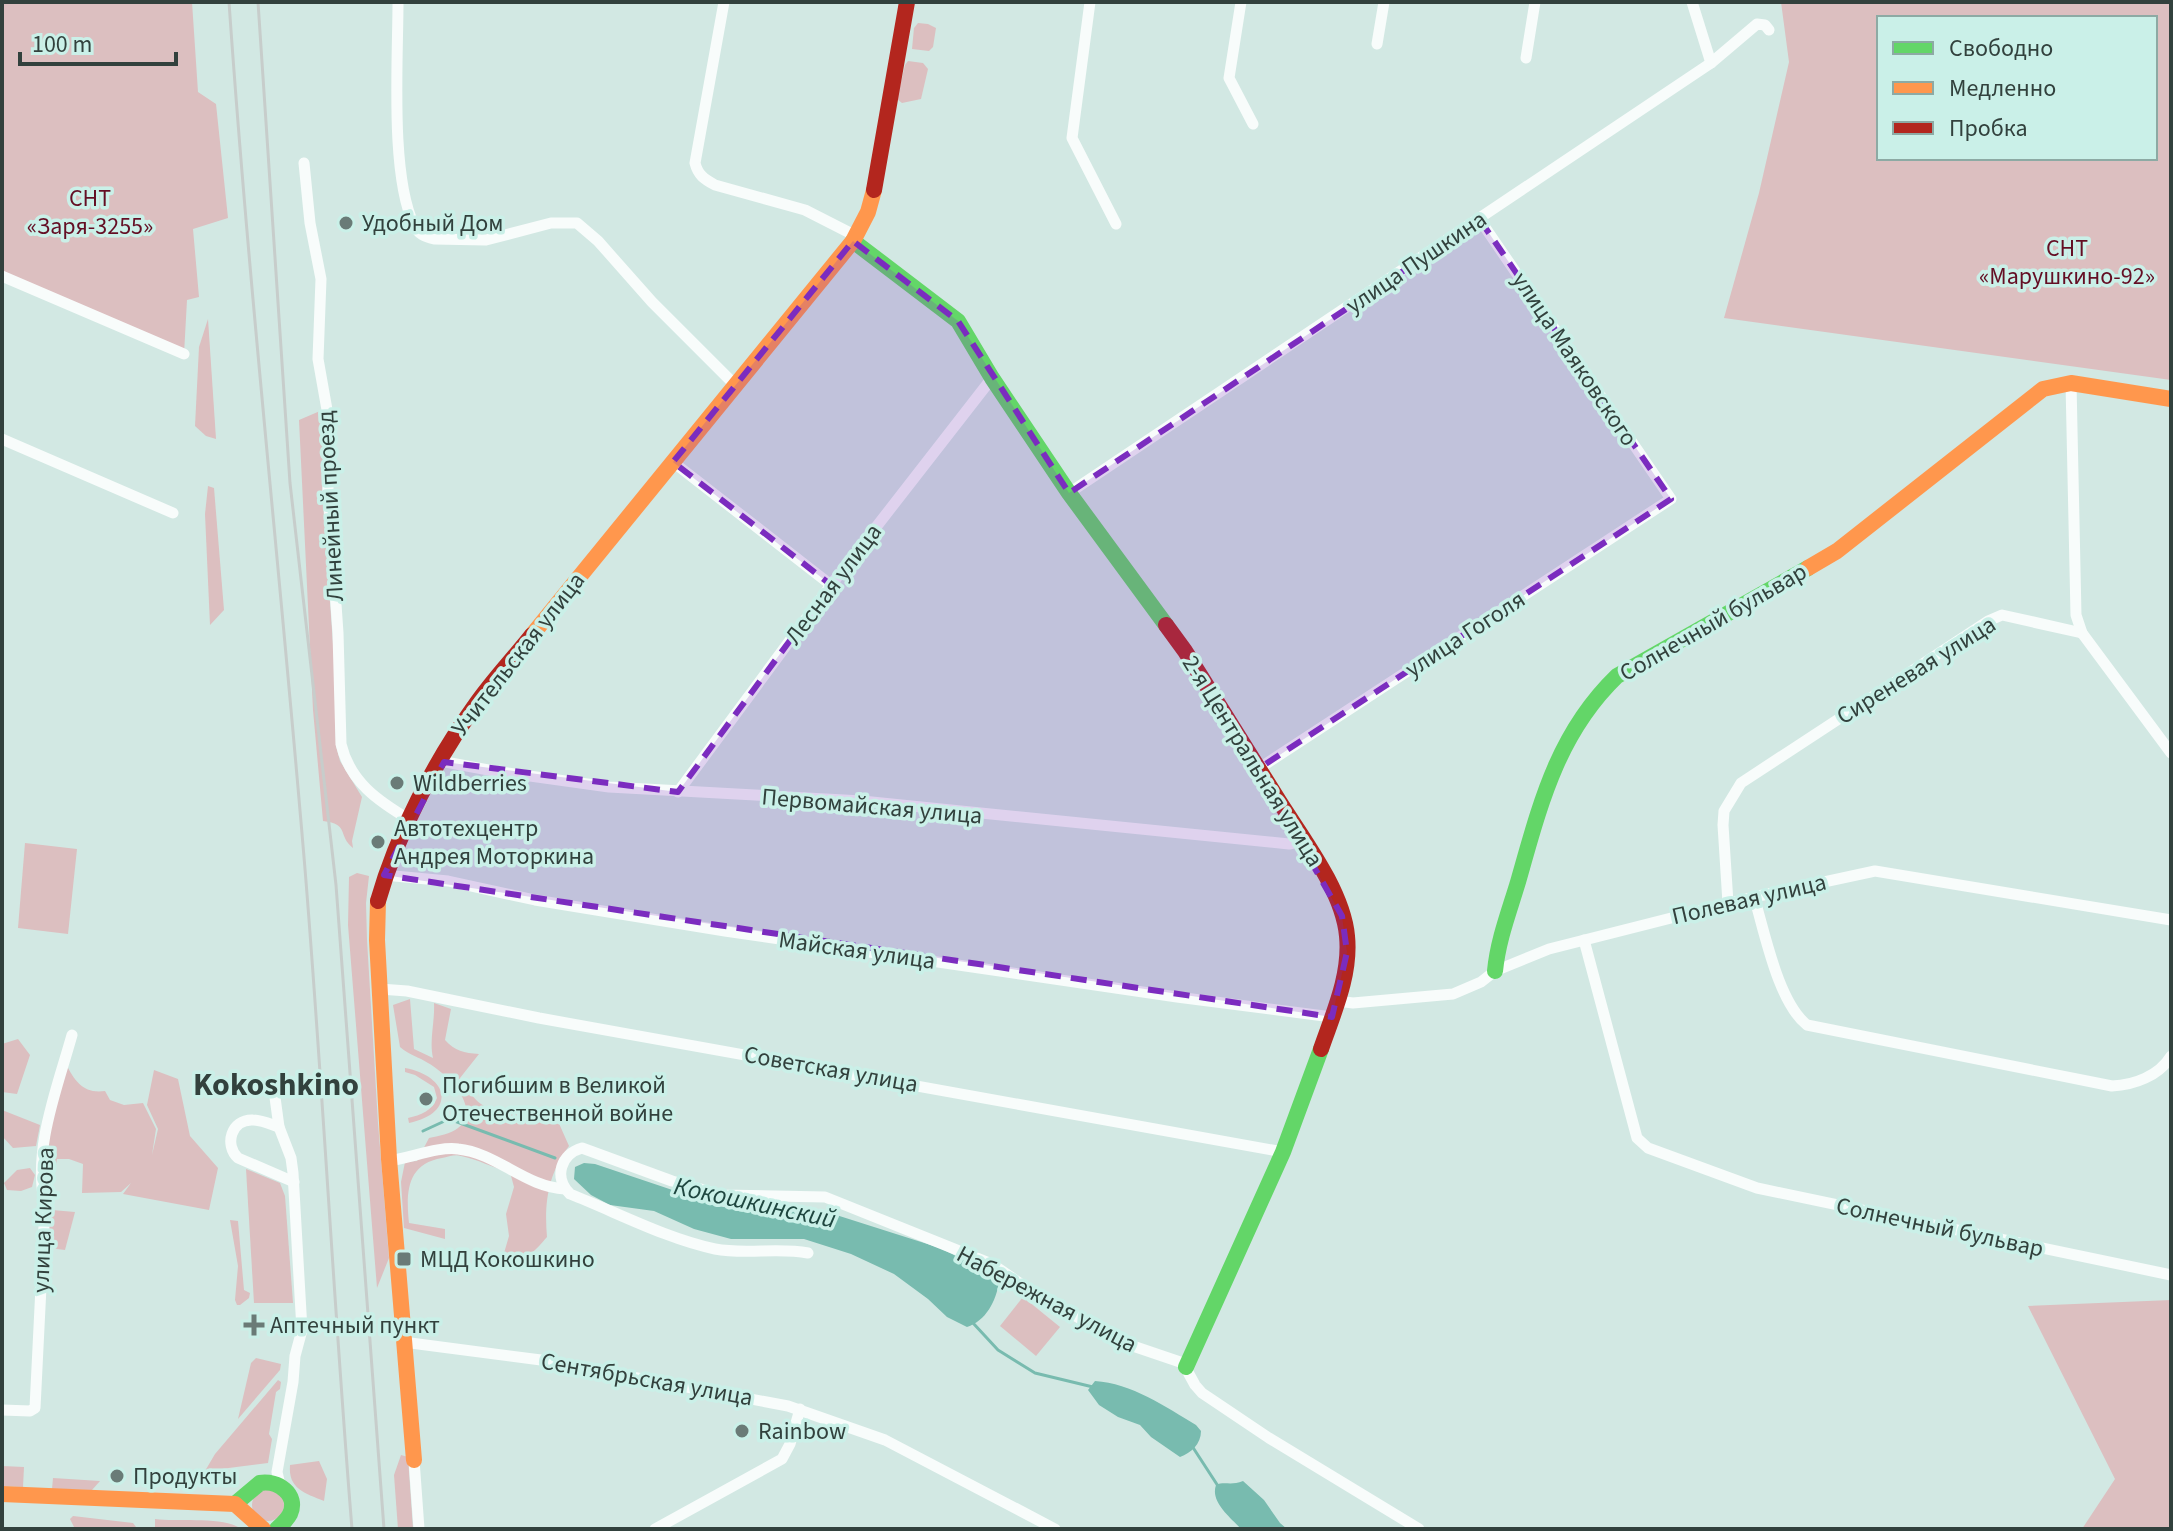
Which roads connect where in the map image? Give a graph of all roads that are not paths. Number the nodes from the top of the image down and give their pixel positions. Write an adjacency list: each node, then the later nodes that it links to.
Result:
1 (398, 2): 22 (street)
2 (724, 2): 17 (street)
3 (907, 2): 17 (street, Учительская улица)
4 (1090, 2): 16 (street)
5 (1241, 2): 13 (street)
6 (1384, 2): 10 (street)
7 (1535, 2): 11 (street)
8 (1692, 2): 12 (street)
9 (1769, 30): 12 (street, улица Пушкина)
10 (1377, 44)
11 (1526, 58)
12 (1711, 63): 15 (street, улица Пушкина)
13 (1253, 124)
14 (304, 163): 35 (street, Линейный проезд)
15 (1480, 220): 26 (street, улица Пушкина); 27 (street, улица Маяковского)
16 (1116, 224)
17 (855, 238): 20 (street, 2-я Центральная улица); 22 (street, Учительская улица)
18 (2, 276): 19 (street)
19 (184, 354)
20 (992, 378): 26 (street, 2-я Центральная улица); 29 (street, Лесная улица)
21 (2071, 383): 23 (street); 30 (street); 42 (street, Солнечный бульвар)
22 (736, 386): 25 (street, Учительская улица)
23 (2171, 399)
24 (2, 439): 28 (street)
25 (673, 462): 29 (street); 32 (street, Учительская улица)
26 (1069, 493): 33 (street, 2-я Центральная улица)
27 (1671, 499): 33 (street, улица Гоголя)
28 (173, 513)
29 (831, 585): 34 (street, Лесная улица)
30 (2082, 633): 31 (street); 39 (street, Сиреневая улица)
31 (2171, 753)
32 (440, 761): 34 (street, Первомайская улица); 35 (street, Учительская улица)
33 (1258, 769): 36 (street, 2-я Центральная улица)
34 (678, 792): 36 (street, Первомайская улица)
35 (410, 820): 37 (street, Учительская улица)
36 (1304, 841): 44 (street, 2-я Центральная улица)
37 (384, 875): 43 (street, Учительская улица); 44 (street, Майская улица)
38 (1754, 897): 39 (street, Полевая улица); 40 (street, Полевая улица); 46 (street)
39 (1728, 903): 41 (street, Полевая улица)
40 (2171, 920)
41 (1584, 940): 42 (street, Полевая улица); 54 (street, Солнечный бульвар)
42 (1495, 971): 44 (street, Полевая улица)
43 (380, 989): 49 (street, Советская улица); 50 (street, Учительская улица)
44 (1335, 1009): 49 (street, 2-я Центральная улица)
45 (72, 1035): 58 (street, улица Кирова)
46 (2171, 1056)
47 (274, 1090): 48 (street)
48 (279, 1127): 51 (street); 51 (street)
49 (1283, 1152): 56 (street, 2-я Центральная улица)
50 (389, 1161): 52 (street); 55 (street, Учительская улица)
51 (294, 1182): 60 (street)
52 (563, 1185): 53 (street); 56 (street, Набережная улица)
53 (808, 1253)
54 (2171, 1275)
55 (403, 1342): 57 (street, Сентябрьская улица); 59 (street, Учительская улица)
56 (1186, 1367): 67 (street)
57 (800, 1409): 65 (street); 66 (street, Сентябрьская улица)
58 (2, 1410)
59 (414, 1460): 64 (street)
60 (275, 1480): 62 (street); 63 (street)
61 (2, 1494): 62 (street)
62 (242, 1504): 63 (street)
63 (270, 1528)
64 (419, 1529)
65 (655, 1529)
66 (1055, 1529)
67 (1419, 1529)

